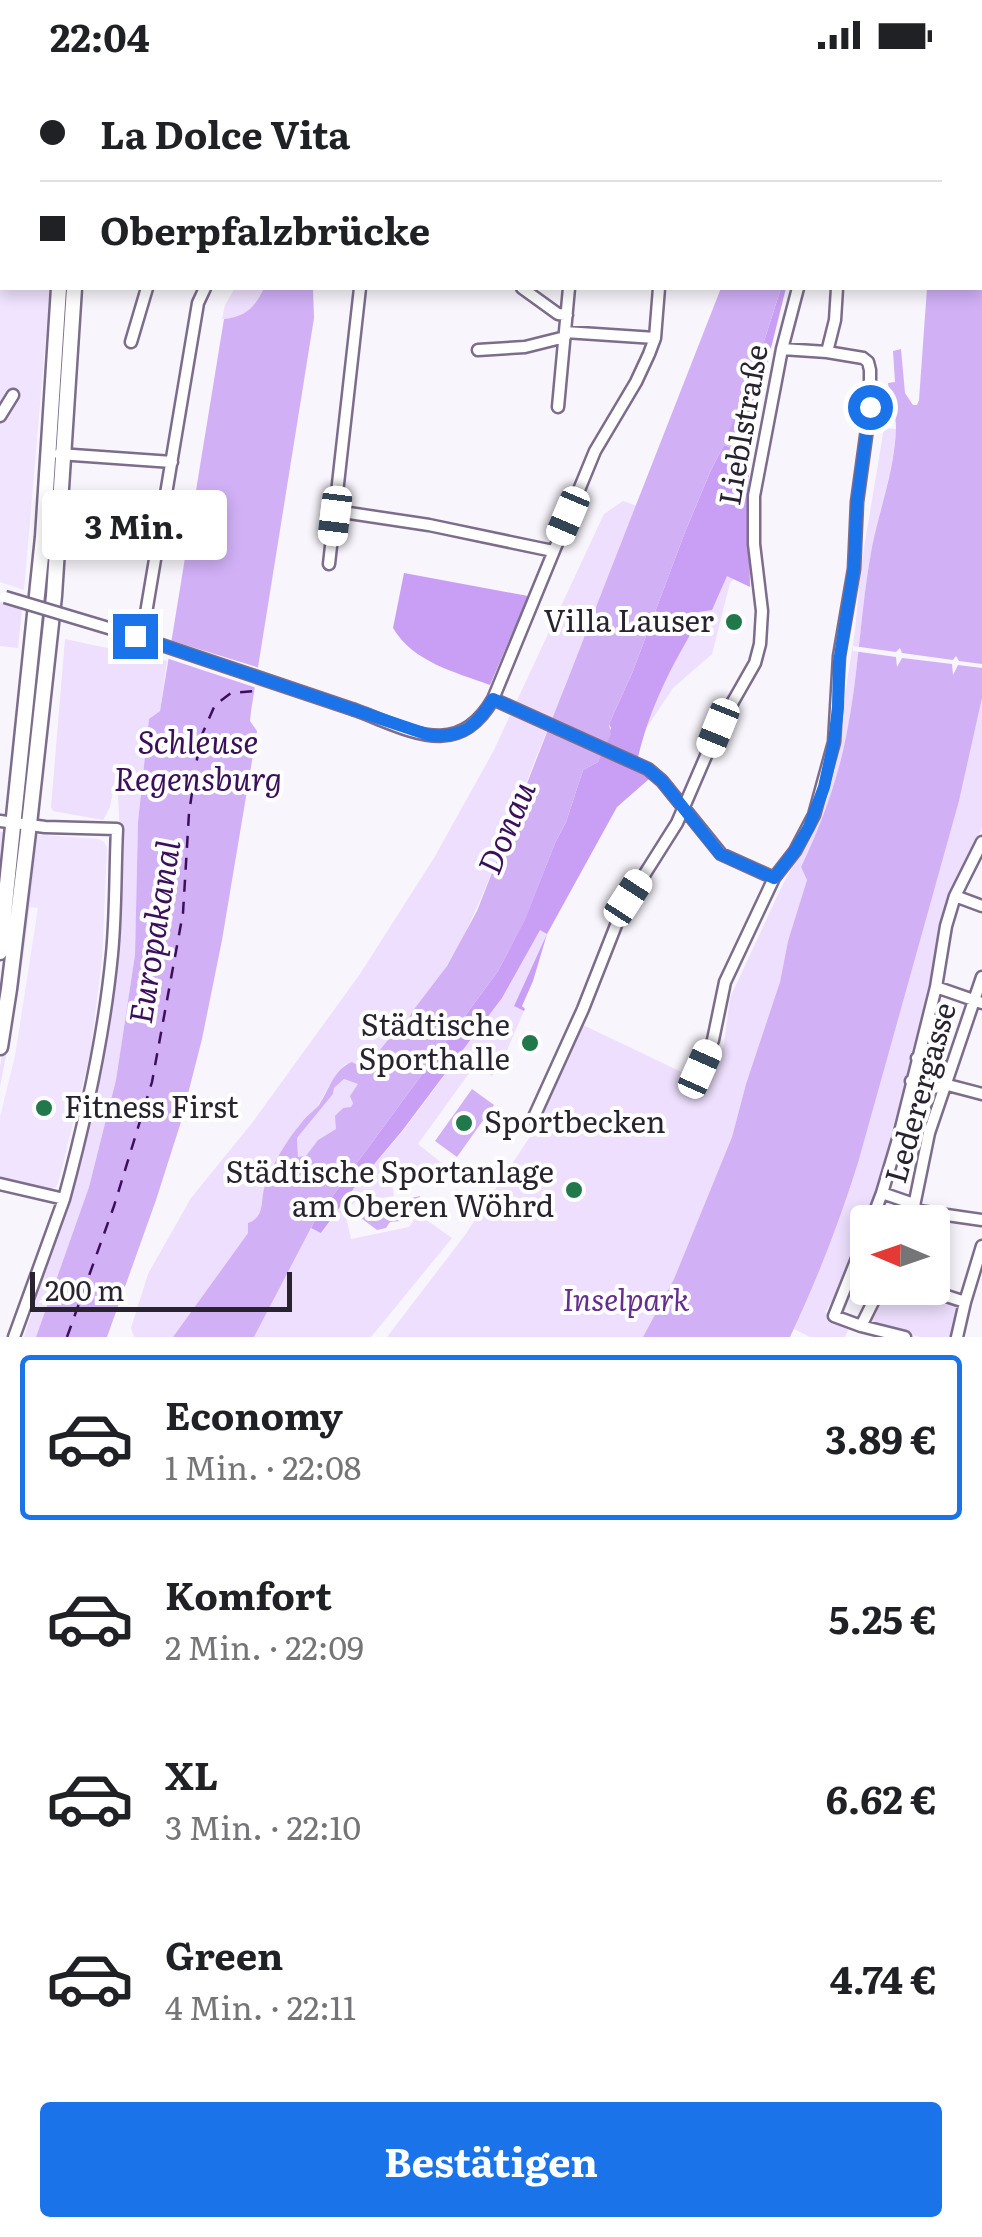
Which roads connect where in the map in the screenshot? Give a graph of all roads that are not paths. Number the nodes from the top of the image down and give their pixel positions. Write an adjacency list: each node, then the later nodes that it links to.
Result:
1 (59, 290): 21 (main road)
2 (74, 290): 21 (main road)
3 (146, 290): 14 (street)
4 (204, 290): 22 (street)
5 (360, 290): 23 (street)
6 (525, 290): 11 (street)
7 (569, 290): 11 (street)
8 (660, 290): 13 (street)
9 (797, 290): 15 (street, Lieblstraße)
10 (837, 290): 17 (street)
11 (567, 315): 12 (street)
12 (565, 334): 13 (street); 16 (street); 19 (street)
13 (654, 338): 24 (street)
14 (131, 342)
15 (782, 349): 17 (street); 29 (street, Lieblstraße)
16 (478, 350)
17 (828, 352): 32 (street)
18 (13, 395): 20 (street)
19 (558, 407)
20 (0, 416)
21 (57, 453): 22 (street); 30 (main road)
22 (172, 462): 27 (street)
23 (336, 511): 24 (street); 25 (street)
24 (553, 551): 28 (street)
25 (329, 564)
26 (3, 596): 28 (street, bridge)
27 (144, 625)
28 (493, 699): 29 (street)
29 (685, 808): 32 (street); 46 (street, Lieblstraße)
30 (14, 822): 35 (main road); 39 (main road); 49 (street)
31 (981, 847): 33 (street)
32 (774, 878): 41 (street)
33 (955, 896): 34 (street); 37 (street)
34 (982, 906)
35 (0, 952)
36 (982, 977): 38 (street, Lederergasse)
37 (936, 987): 38 (street); 40 (street)
38 (977, 1001): 42 (street, Lederergasse)
39 (0, 1047)
40 (918, 1058): 42 (street); 43 (street)
41 (700, 1069)
42 (949, 1070): 44 (street, Lederergasse)
43 (911, 1081): 44 (street); 48 (street)
44 (944, 1087): 45 (street); 52 (street, Lederergasse)
45 (982, 1094)
46 (533, 1119)
47 (0, 1184): 49 (street)
48 (882, 1193): 50 (street); 51 (street)
49 (64, 1199): 61 (street)
50 (877, 1205)
51 (912, 1205)
52 (914, 1205)
53 (950, 1215): 54 (street)
54 (982, 1220)
55 (982, 1246): 58 (street)
56 (850, 1276): 60 (street)
57 (950, 1297): 58 (street)
58 (966, 1302): 64 (street)
59 (870, 1305): 60 (street)
60 (858, 1325): 62 (street); 63 (street)
61 (14, 1337)
62 (850, 1337)
63 (906, 1337)
64 (956, 1337)

